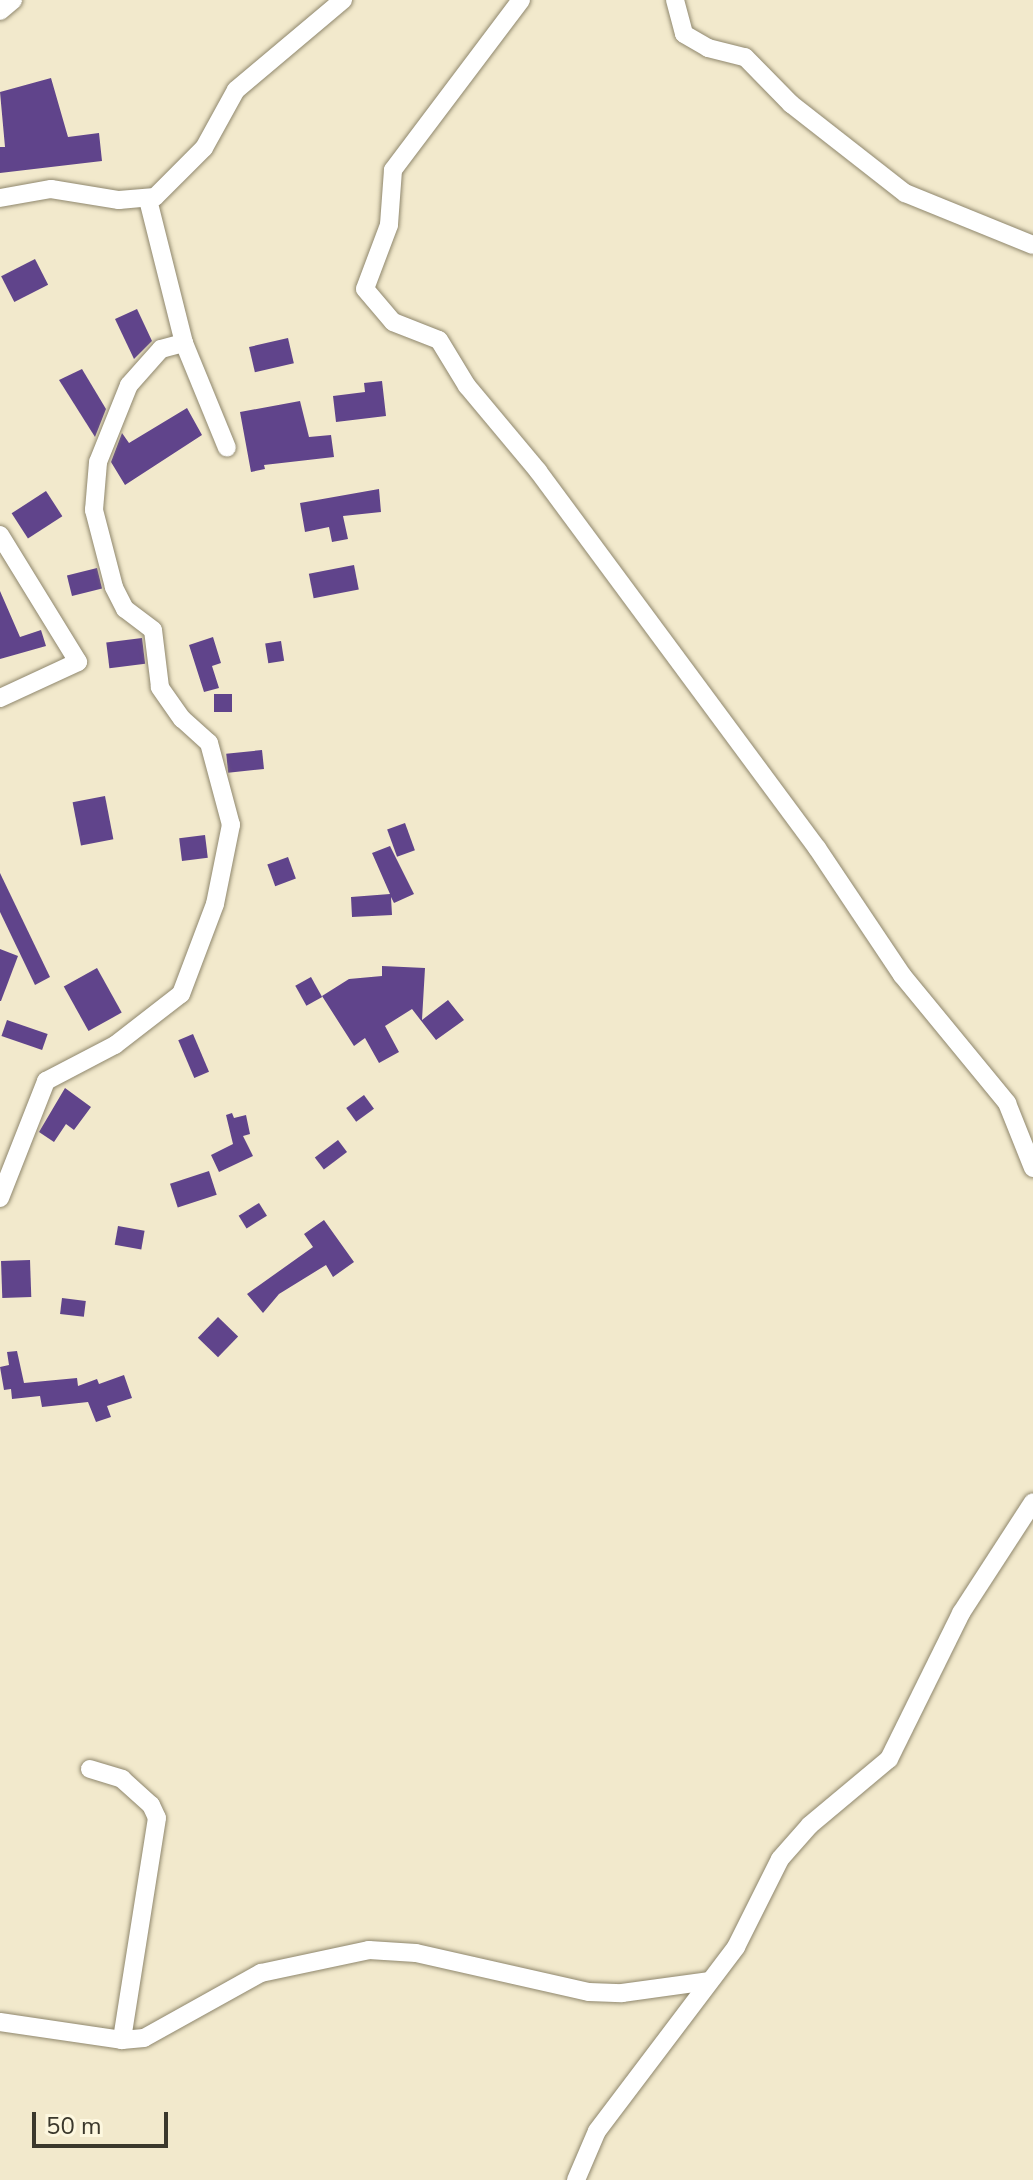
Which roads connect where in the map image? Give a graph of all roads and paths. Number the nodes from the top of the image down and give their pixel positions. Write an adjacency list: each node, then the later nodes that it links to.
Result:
1 (13, 0): 5 (street)
2 (343, 0): 7 (street)
3 (521, 0): 13 (street)
4 (675, 0): 8 (street)
5 (0, 11)
6 (0, 198): 7 (street)
7 (148, 200): 9 (street)
8 (1033, 245)
9 (184, 343): 10 (street); 14 (street)
10 (227, 448)
11 (0, 535): 12 (street)
12 (0, 698)
13 (1033, 1168)
14 (0, 1198)
15 (1033, 1502): 17 (street)
16 (90, 1769): 19 (street)
17 (708, 1981): 19 (street); 20 (street)
18 (0, 2022): 19 (street)
19 (122, 2040)
20 (576, 2180)

